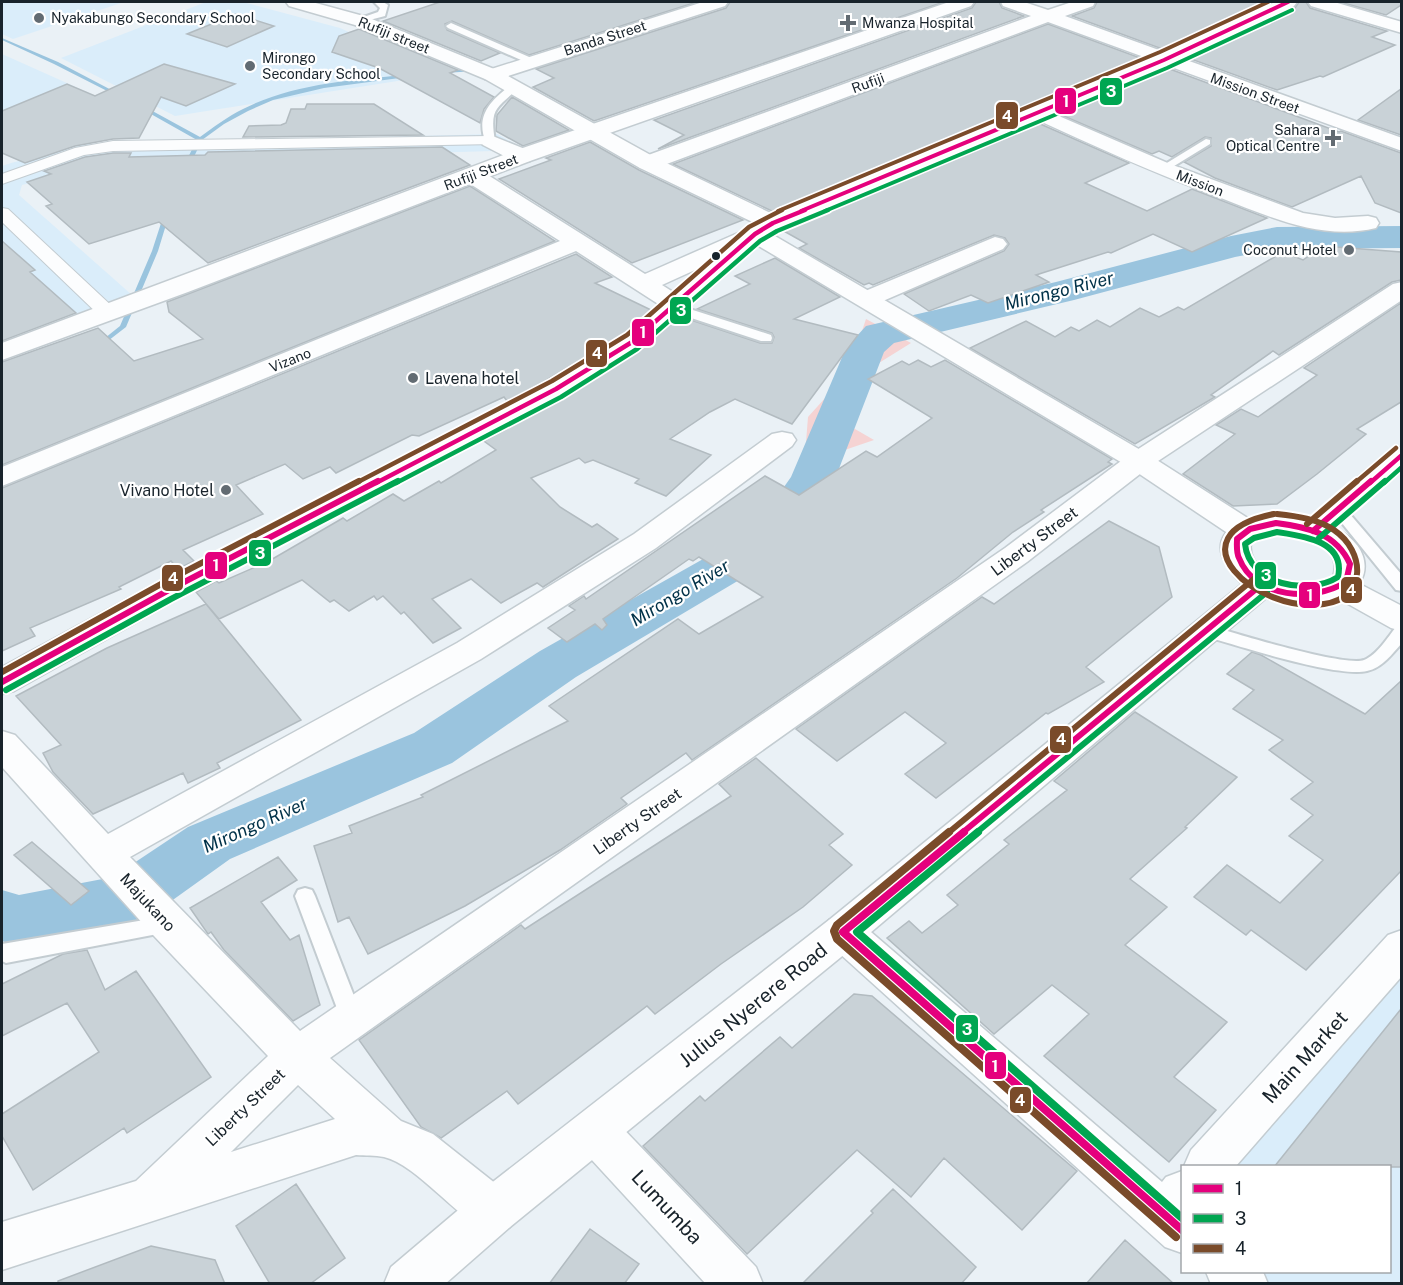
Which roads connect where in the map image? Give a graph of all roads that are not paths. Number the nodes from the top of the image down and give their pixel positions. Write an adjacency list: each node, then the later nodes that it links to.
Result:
1 (295, 2): 12 (main road, Rufiji street)
2 (378, 2): 12 (lane)
3 (719, 2): 10 (main road, Banda Street)
4 (965, 2): 20 (main road, Rufiji Street)
5 (1009, 2): 11 (main road, Mission Street)
6 (1088, 2): 11 (main road, Rufiji)
7 (1288, 2): 15 (main road)
8 (1317, 2): 14 (main road)
9 (650, 6): 10 (main road)
10 (671, 16): 16 (main road, Banda Street)
11 (1049, 16): 15 (main road, Mission Street); 25 (main road, Rufiji)
12 (362, 21): 17 (main road, Rufiji street)
13 (451, 26): 16 (lane)
14 (1401, 28)
15 (1164, 60): 19 (main road); 23 (main road, Mission Street)
16 (533, 62): 17 (main road, Banda Street)
17 (492, 75): 18 (main road, Rufiji street)
18 (514, 87): 20 (main road, Rufiji street); 21 (lane)
19 (1038, 113): 26 (main road, Mission); 31 (main road)
20 (594, 130): 24 (main road, Rufiji Street); 25 (main road, Rufiji street)
21 (489, 141): 24 (main road); 28 (street)
22 (1206, 142): 26 (lane)
23 (1401, 145)
24 (522, 156): 27 (main road, Rufiji Street)
25 (648, 163): 31 (main road, Rufiji street)
26 (1162, 169): 30 (main road, Mission)
27 (472, 176): 32 (main road); 38 (main road, Rufiji Street)
28 (2, 179)
29 (2, 213): 38 (street)
30 (1368, 223)
31 (764, 229): 34 (main road); 36 (main road); 37 (main road, Rufiji street)
32 (579, 242): 34 (main road); 44 (main road, Vizano)
33 (995, 244): 37 (main road)
34 (644, 284): 36 (main road)
35 (1401, 289): 43 (main road, Liberty Street)
36 (673, 305): 39 (lane); 54 (main road)
37 (877, 305): 43 (main road, Rufiji street)
38 (112, 312): 40 (main road, Rufiji Street)
39 (766, 338)
40 (2, 352)
41 (782, 440): 56 (main road)
42 (1401, 455): 45 (main road)
43 (1139, 461): 46 (main road); 62 (main road, Liberty Street)
44 (2, 477)
45 (1338, 509): 47 (main road); 49 (lane)
46 (1246, 531): 47 (main road); 48 (main road)
47 (1313, 531): 50 (main road)
48 (1261, 585): 50 (main road); 52 (main road, Julius Nyerere Road)
49 (1401, 586)
50 (1343, 588): 51 (main road)
51 (1401, 620)
52 (1207, 631): 53 (lane); 59 (main road, Julius Nyerere Road)
53 (1401, 631)
54 (2, 682)
55 (2, 744): 56 (main road, Majukano)
56 (109, 860): 58 (main road, Majukano)
57 (305, 896): 62 (lane)
58 (163, 918): 61 (lane); 63 (main road, Majukano)
59 (843, 932): 64 (main road, Julius Nyerere Road); 69 (main road)
60 (1401, 947): 66 (main road, Main Market)
61 (2, 953)
62 (352, 1019): 63 (main road, Liberty Street)
63 (297, 1058): 65 (main road, Majukano); 67 (main road, Liberty Street)
64 (595, 1131): 68 (main road, Julius Nyerere Road); 73 (main road, Lumumba)
65 (385, 1136): 67 (main road, Liberty Street); 68 (main road, Liberty Street)
66 (1209, 1165)
67 (150, 1198): 70 (main road, Liberty Street)
68 (493, 1211): 72 (main road, Julius Nyerere Road)
69 (1176, 1212)
70 (2, 1246)
71 (1231, 1273): 74 (main road)
72 (409, 1283)
73 (739, 1284)
74 (1244, 1284)

